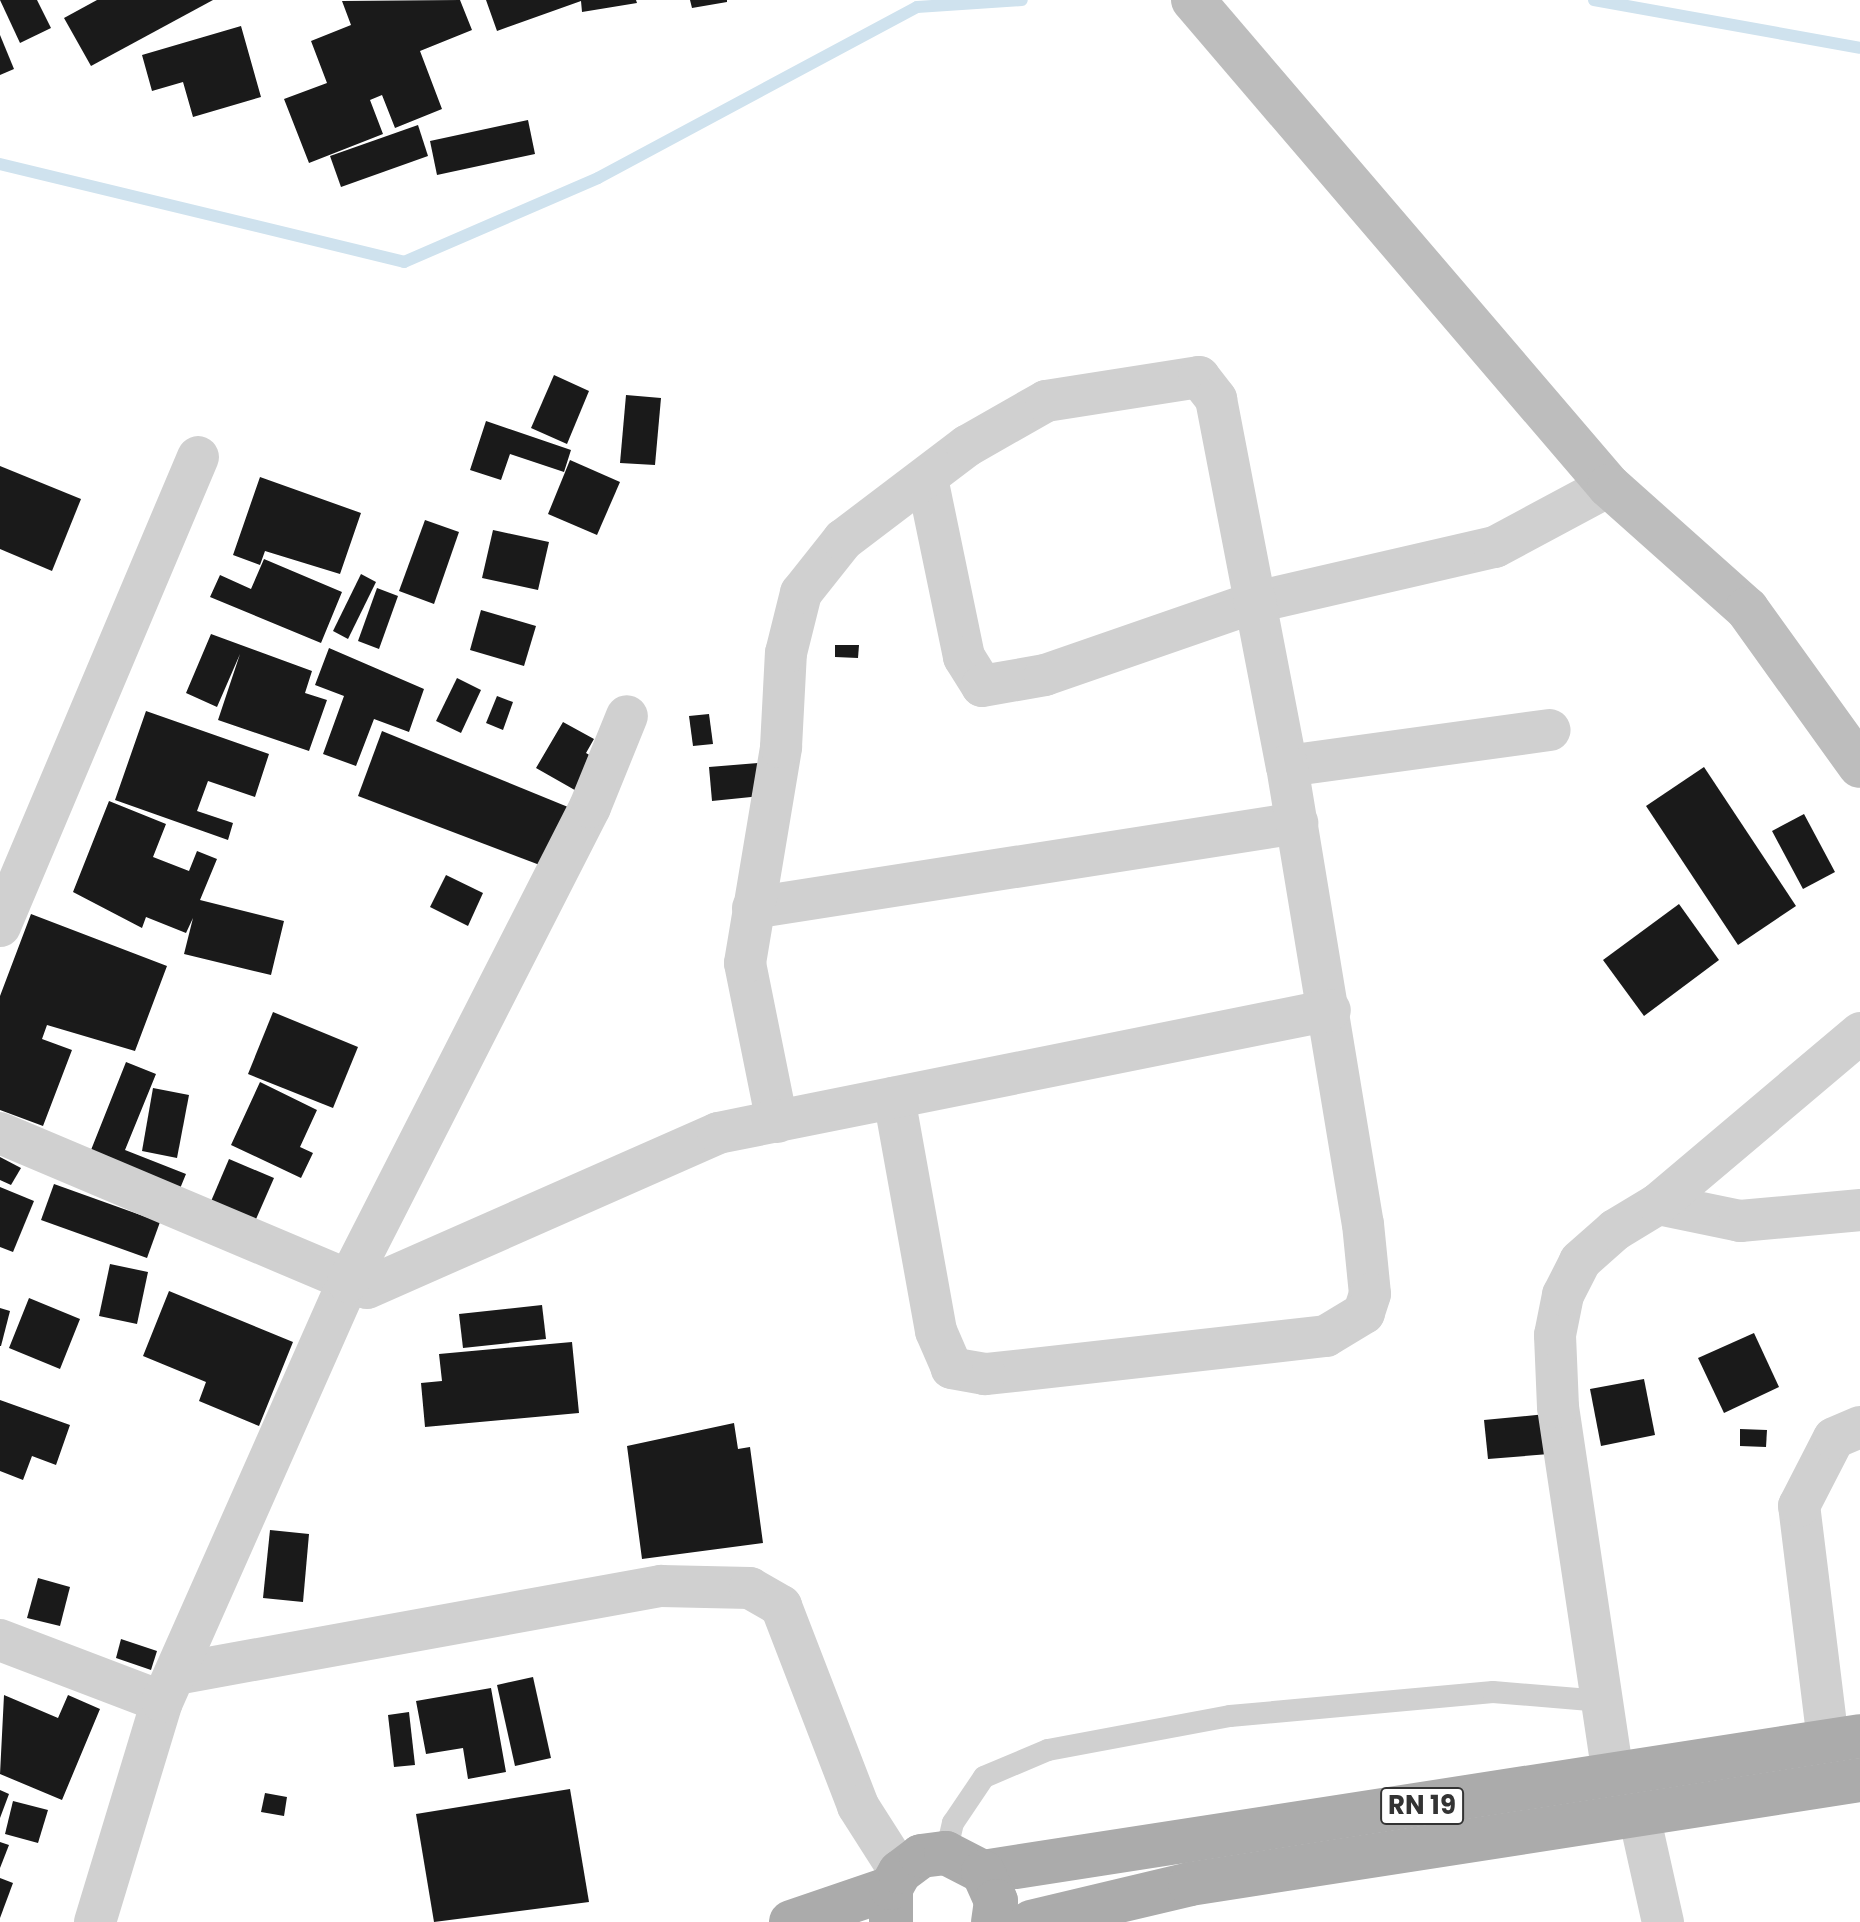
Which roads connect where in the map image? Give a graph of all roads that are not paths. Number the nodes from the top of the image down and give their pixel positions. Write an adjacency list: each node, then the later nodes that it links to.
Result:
1 (1193, 0): 4 (main road)
2 (198, 457): 12 (street)
3 (927, 478): 5 (street); 5 (street); 11 (street)
4 (1609, 486): 5 (street); 9 (main road)
5 (1256, 602): 8 (street)
6 (627, 716): 20 (street)
7 (1550, 730): 8 (street)
8 (1287, 766): 10 (street)
9 (1860, 766)
10 (1297, 823): 11 (street); 13 (street)
11 (753, 908): 16 (street)
12 (0, 926)
13 (1330, 1010): 15 (street); 15 (street)
14 (1860, 1033): 18 (street)
15 (894, 1098): 16 (street)
16 (777, 1122): 20 (street)
17 (0, 1133): 20 (street)
18 (1658, 1204): 19 (street); 24 (street)
19 (1860, 1210)
20 (348, 1282): 23 (street)
21 (1860, 1427): 25 (street)
22 (0, 1640): 23 (street)
23 (169, 1688): 30 (street); 31 (street)
24 (1602, 1701): 26 (street); 29 (lane)
25 (1844, 1738): 26 (main road, RN 19)
26 (1613, 1775): 29 (main road, RN 19)
27 (1860, 1780): 28 (main road, RN 19)
28 (1639, 1815): 34 (main road, RN 19); 35 (street)
29 (965, 1862): 30 (main road); 33 (main road)
30 (894, 1894): 32 (main road)
31 (95, 1922)
32 (791, 1922)
33 (993, 1922)
34 (1031, 1922)
35 (1663, 1922)

